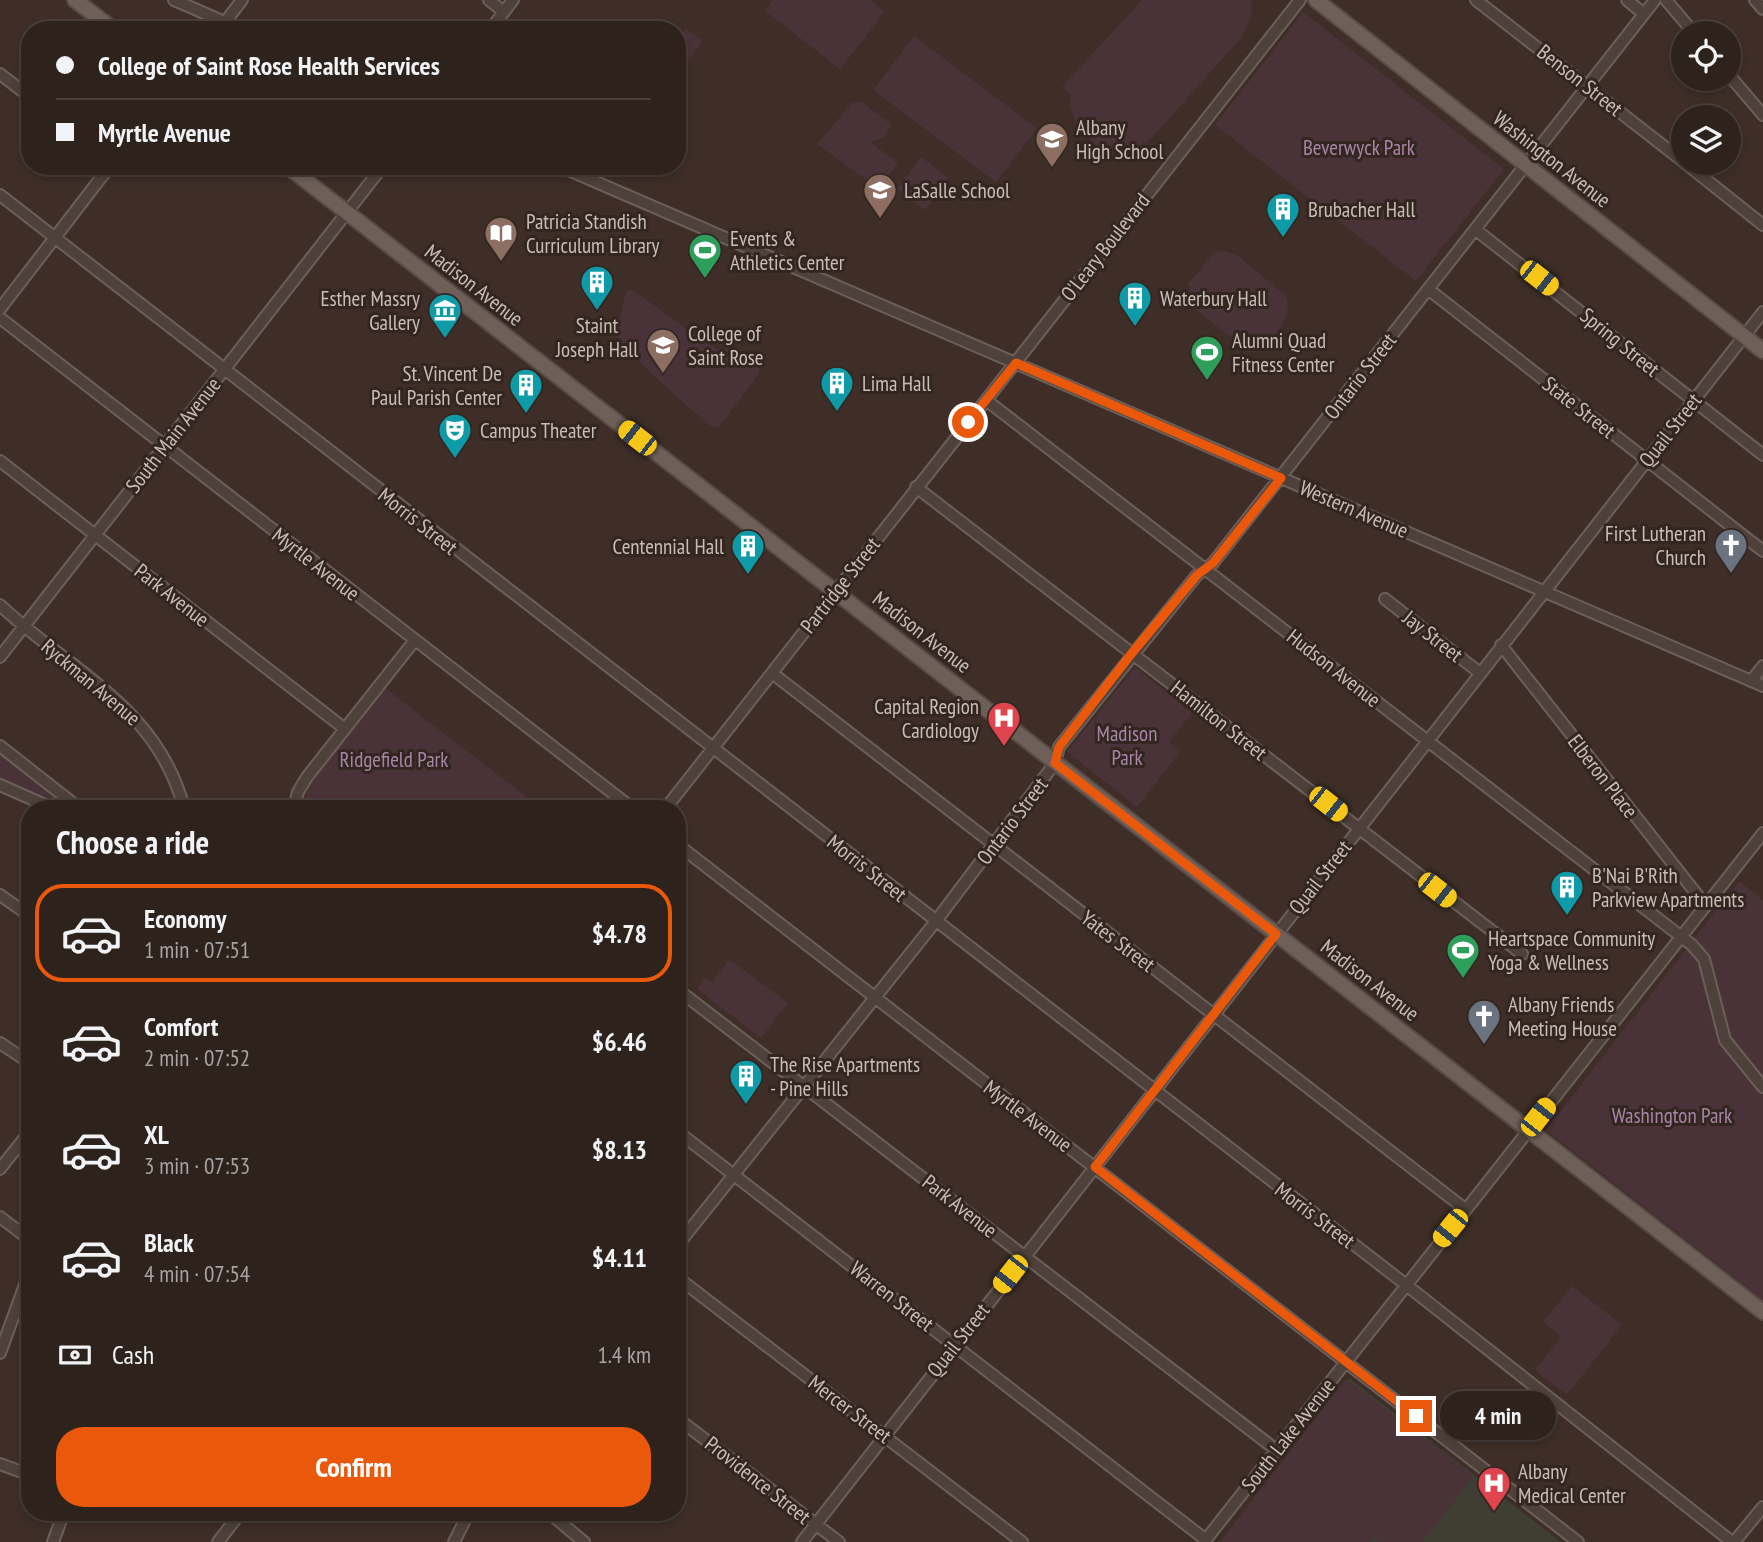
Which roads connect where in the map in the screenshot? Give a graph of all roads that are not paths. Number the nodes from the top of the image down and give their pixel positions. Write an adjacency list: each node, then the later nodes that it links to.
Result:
1 (75, 0): 16 (main road)
2 (174, 0): 17 (street)
3 (242, 0): 18 (street)
4 (489, 0): 14 (street)
5 (513, 0): 14 (street)
6 (1300, 0): 44 (street, O'Leary Boulevard)
7 (1316, 0): 27 (main road, Washington Avenue)
8 (1476, 0): 22 (street, Benson Street)
9 (1627, 0): 15 (street)
10 (1655, 0): 15 (street, Ontario Street)
11 (1666, 0): 20 (street)
12 (1755, 0): 13 (street)
13 (1763, 9)
14 (504, 12): 19 (street)
15 (1644, 14): 22 (street, Ontario Street)
16 (102, 21)
17 (213, 21)
18 (226, 21)
19 (497, 21)
20 (1684, 21)
21 (0, 74): 24 (street)
22 (1587, 85): 26 (street, Benson Street); 27 (street, Ontario Street)
23 (1741, 89): 25 (street)
24 (21, 90)
25 (1763, 115)
26 (1671, 152)
27 (1527, 165): 36 (street, Ontario Street); 42 (main road, Washington Avenue)
28 (103, 175): 37 (street)
29 (299, 175): 34 (main road, Madison Avenue)
30 (376, 175): 34 (street, South Main Avenue)
31 (580, 175): 44 (street, Western Avenue)
32 (1700, 175): 35 (street, Benson Street)
33 (0, 195): 37 (street, Morris Street)
34 (346, 212): 45 (street, South Main Avenue); 58 (main road, Madison Avenue)
35 (1763, 225)
36 (1476, 230): 38 (street, Ontario Street); 47 (street, Spring Street)
37 (54, 238): 39 (street); 45 (street, Morris Street)
38 (1428, 289): 51 (street, State Street); 52 (street, Ontario Street)
39 (0, 309)
40 (1763, 312): 42 (street, Quail Street)
41 (0, 318): 48 (street, Myrtle Avenue)
42 (1744, 336): 43 (main road, Washington Avenue); 47 (street, Quail Street)
43 (1763, 351)
44 (1016, 363): 46 (street, Partridge Street); 52 (street, Western Avenue)
45 (224, 370): 48 (street, South Main Avenue); 74 (street, Morris Street)
46 (986, 400): 53 (street, Partridge Street); 56 (street, Hudson Avenue)
47 (1693, 401): 49 (street, Spring Street); 51 (street, Quail Street)
48 (165, 446): 54 (street, South Main Avenue); 62 (street, Myrtle Avenue)
49 (1763, 455)
50 (0, 461): 54 (street, Park Avenue)
51 (1647, 461): 55 (street, State Street); 57 (street, Quail Street)
52 (1281, 478): 56 (street, Ontario Street); 57 (street, Western Avenue)
53 (916, 487): 58 (street, Partridge Street); 64 (street, Hamilton Street)
54 (94, 536): 61 (street, South Main Avenue); 71 (street, Park Avenue)
55 (1763, 551)
56 (1206, 568): 64 (street, Ontario Street); 72 (street, Hudson Avenue)
57 (1544, 591): 63 (street, Quail Street); 69 (street, Western Avenue)
58 (835, 592): 67 (street, Partridge Street); 75 (main road, Madison Avenue)
59 (1385, 599): 68 (street, Jay Street)
60 (0, 605): 61 (street, Ryckman Avenue)
61 (24, 626): 65 (street, South Main Avenue); 79 (street, Ryckman Avenue)
62 (415, 640): 71 (street); 81 (street, Myrtle Avenue)
63 (1501, 645): 68 (street, Quail Street); 88 (street, Elberon Place)
64 (1132, 653): 75 (street, Ontario Street); 83 (street, Hamilton Street)
65 (0, 657)
66 (1763, 666): 69 (street)
67 (772, 673): 74 (street, Partridge Street); 85 (street, Yates Street)
68 (1480, 673): 72 (street, Quail Street)
69 (1751, 681): 70 (street, Western Avenue)
70 (1763, 686)
71 (345, 729): 80 (street)
72 (1427, 740): 83 (street, Quail Street); 92 (street, Hudson Avenue)
73 (0, 746): 78 (street)
74 (713, 749): 82 (street, Partridge Street); 90 (street, Morris Street)
75 (1055, 763): 85 (street, Ontario Street); 91 (main road, Madison Avenue)
76 (0, 785): 77 (street)
77 (33, 800)
78 (69, 800)
79 (181, 800)
80 (297, 800)
81 (622, 800)
82 (672, 800)
83 (1358, 828): 91 (street, Quail Street); 93 (street, Hamilton Street)
84 (1763, 833): 88 (street, South Lake Avenue)
85 (993, 846): 90 (street, Ontario Street); 96 (street, Yates Street)
86 (686, 851): 95 (street, Myrtle Avenue)
87 (0, 895): 89 (street)
88 (1706, 906): 92 (street, South Lake Avenue)
89 (21, 910)
90 (936, 921): 95 (street, Ontario Street); 101 (street, Morris Street)
91 (1276, 934): 96 (street, Quail Street); 102 (main road, Madison Avenue)
92 (1681, 937): 100 (street, Hudson Avenue); 102 (street, South Lake Avenue)
93 (1522, 954)
94 (686, 996): 99 (street, Park Avenue)
95 (872, 997): 99 (street, Ontario Street); 105 (street, Myrtle Avenue)
96 (1214, 1014): 101 (street, Quail Street); 108 (street, Yates Street)
97 (0, 1043): 98 (street)
98 (21, 1057)
99 (804, 1085): 107 (street, Ontario Street); 112 (street, Park Avenue)
100 (1763, 1087)
101 (1153, 1091): 105 (street, Quail Street); 114 (street, Morris Street)
102 (1528, 1130): 108 (street, South Lake Avenue); 116 (main road, Madison Avenue)
103 (686, 1138): 107 (street, Warren Street)
104 (21, 1142): 106 (street)
105 (1095, 1167): 112 (street, Quail Street); 119 (street, Myrtle Avenue)
106 (0, 1169)
107 (734, 1174): 111 (street, Ontario Street); 117 (street, Warren Street)
108 (1465, 1209): 114 (street, South Lake Avenue)
109 (0, 1217): 110 (street)
110 (21, 1233)
111 (686, 1235)
112 (1024, 1256): 117 (street, Quail Street); 122 (street, Park Avenue)
113 (686, 1284): 121 (street, Mercer Street)
114 (1405, 1284): 119 (street, South Lake Avenue); 140 (street, Morris Street)
115 (21, 1296): 118 (street)
116 (1763, 1312)
117 (955, 1344): 121 (street, Quail Street); 131 (street, Warren Street)
118 (0, 1353)
119 (1346, 1362): 122 (street, South Lake Avenue); 139 (street, Myrtle Avenue)
120 (686, 1425): 130 (street, Providence Street)
121 (884, 1434): 130 (street, Quail Street); 138 (street, Mercer Street)
122 (1275, 1449): 131 (street, South Lake Avenue)
123 (0, 1464): 124 (street)
124 (21, 1472)
125 (1763, 1507): 140 (street)
126 (61, 1521): 132 (street)
127 (234, 1521): 133 (street)
128 (464, 1521): 134 (street)
129 (559, 1521): 135 (street)
130 (816, 1524): 136 (street, Quail Street); 137 (street, Providence Street)
131 (1205, 1541)
132 (53, 1542)
133 (218, 1542)
134 (454, 1542)
135 (584, 1542)
136 (802, 1542)
137 (839, 1542)
138 (1021, 1542)
139 (1578, 1542)
140 (1733, 1542)

